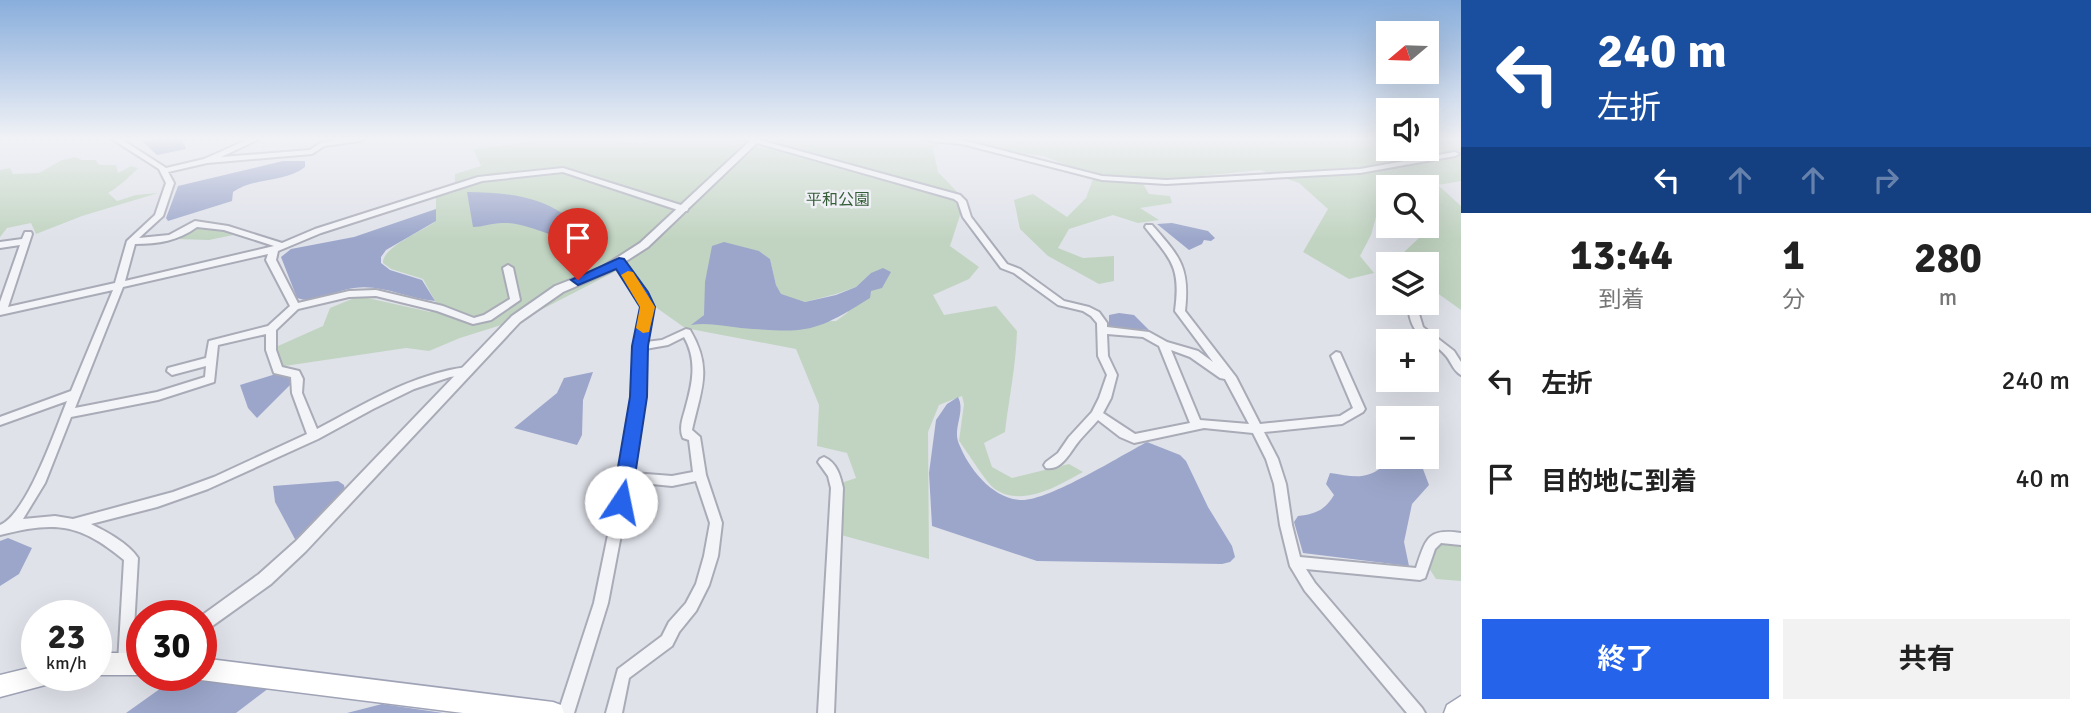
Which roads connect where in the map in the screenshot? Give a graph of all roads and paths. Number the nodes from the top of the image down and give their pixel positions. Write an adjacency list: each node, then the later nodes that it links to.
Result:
1 (165, 172): 10 (street)
2 (544, 172): 12 (street)
3 (571, 172): 8 (street)
4 (721, 172): 8 (street)
5 (869, 172): 20 (street)
6 (1080, 172): 7 (street)
7 (1338, 172)
8 (684, 209): 13 (street)
9 (1149, 227): 28 (street)
10 (131, 241): 12 (street); 15 (street)
11 (0, 245): 17 (street)
12 (278, 248): 15 (street); 16 (street)
13 (619, 262): 22 (street); 26 (street)
14 (508, 268): 16 (street)
15 (119, 286): 17 (street); 29 (street)
16 (295, 307): 19 (street)
17 (1, 312)
18 (1413, 315): 27 (street)
19 (271, 330): 24 (street); 35 (street)
20 (1103, 330): 21 (street); 31 (street)
21 (1163, 344): 28 (street); 33 (street)
22 (640, 346): 38 (street); 39 (street)
23 (1336, 356): 34 (street)
24 (211, 361): 25 (street); 30 (street)
25 (172, 371)
26 (467, 371): 35 (street); 45 (street)
27 (1461, 372)
28 (1232, 380): 34 (street)
29 (75, 394): 30 (street); 32 (street)
30 (66, 414): 41 (street)
31 (1096, 415): 33 (street); 37 (street)
32 (0, 421)
33 (1197, 425): 34 (street)
34 (1255, 429): 43 (street)
35 (313, 436): 40 (street)
36 (824, 462): 53 (street)
37 (1051, 465)
38 (700, 475): 39 (street); 52 (street)
39 (626, 477): 51 (street)
40 (76, 523): 41 (street); 44 (street)
41 (4, 529)
42 (1461, 539): 43 (street)
43 (1295, 562): 54 (street)
44 (132, 600)
45 (217, 614)
46 (217, 671): 50 (main road)
47 (21, 681): 48 (main road)
48 (0, 686)
49 (1461, 707): 55 (main road)
50 (554, 713)
51 (566, 713)
52 (614, 713)
53 (826, 713)
54 (1417, 713)
55 (1455, 713)

